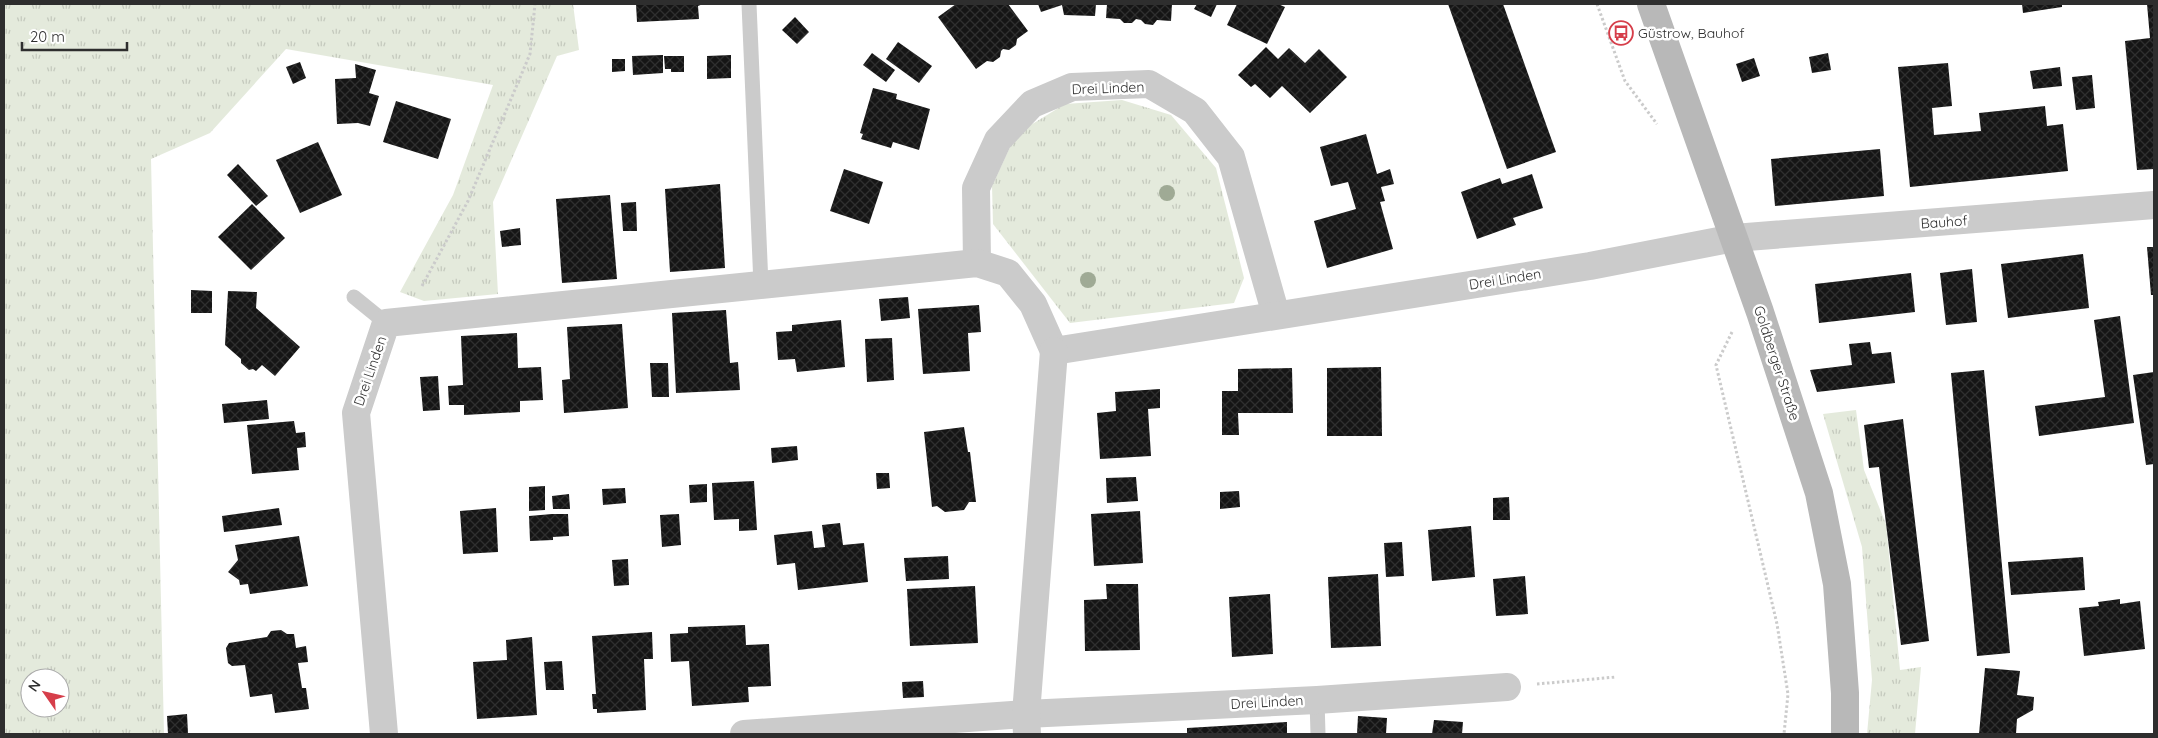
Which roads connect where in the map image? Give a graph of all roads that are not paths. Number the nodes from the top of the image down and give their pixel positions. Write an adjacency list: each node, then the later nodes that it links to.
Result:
1 (749, 4): 6 (lane)
2 (1651, 4): 4 (main road, Goldberger Straße)
3 (2154, 205): 4 (street, Bauhof)
4 (1734, 238): 8 (street, Drei Linden); 17 (main road, Goldberger Straße)
5 (977, 262): 6 (street); 8 (street, Drei Linden); 10 (street)
6 (761, 286): 9 (street)
7 (354, 297): 9 (lane)
8 (1276, 315): 10 (street, Drei Linden)
9 (394, 322): 14 (street, Drei Linden)
10 (1054, 351): 13 (street)
11 (1507, 687): 12 (street, Drei Linden)
12 (1317, 700): 13 (street, Drei Linden); 16 (lane)
13 (1026, 724): 15 (street, Drei Linden)
14 (384, 734)
15 (744, 734)
16 (1318, 734)
17 (1845, 734)

